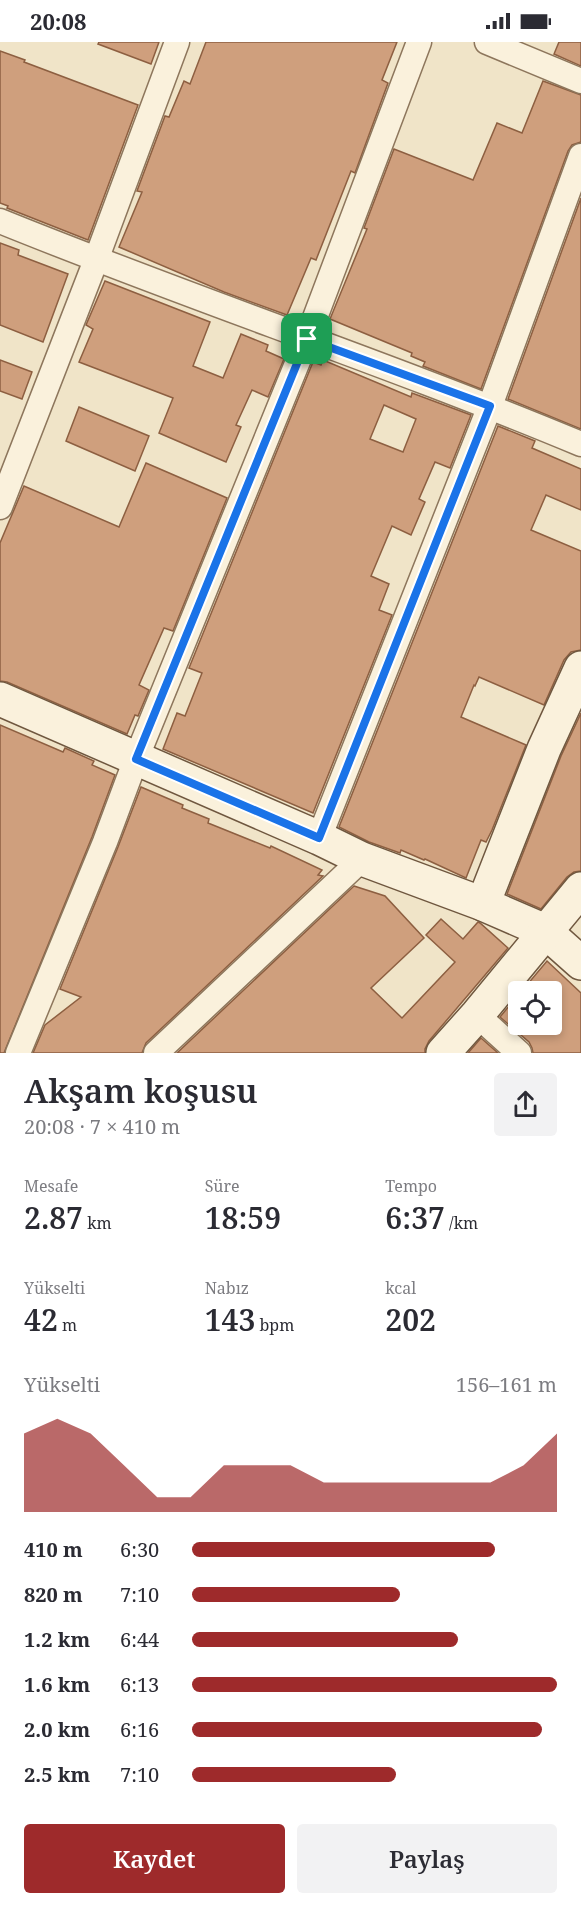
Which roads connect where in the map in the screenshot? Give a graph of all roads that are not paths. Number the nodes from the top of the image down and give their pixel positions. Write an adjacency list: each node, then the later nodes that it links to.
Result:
1 (177, 42): 7 (street)
2 (419, 42): 8 (street)
3 (487, 42): 4 (street)
4 (581, 81)
5 (581, 156): 9 (street)
6 (0, 221): 7 (street)
7 (96, 260): 8 (street); 11 (street)
8 (307, 339): 9 (street); 14 (street)
9 (490, 406): 10 (street); 15 (street)
10 (581, 444)
11 (0, 507)
12 (581, 668): 18 (street)
13 (0, 699): 14 (street)
14 (136, 759): 15 (street); 22 (street)
15 (319, 838): 16 (street)
16 (362, 859): 18 (street); 23 (street)
17 (581, 889): 19 (street)
18 (483, 904): 19 (street)
19 (545, 931): 20 (street); 21 (street)
20 (581, 963)
21 (477, 1015): 24 (street); 25 (street)
22 (18, 1053)
23 (156, 1053)
24 (443, 1053)
25 (519, 1053)

